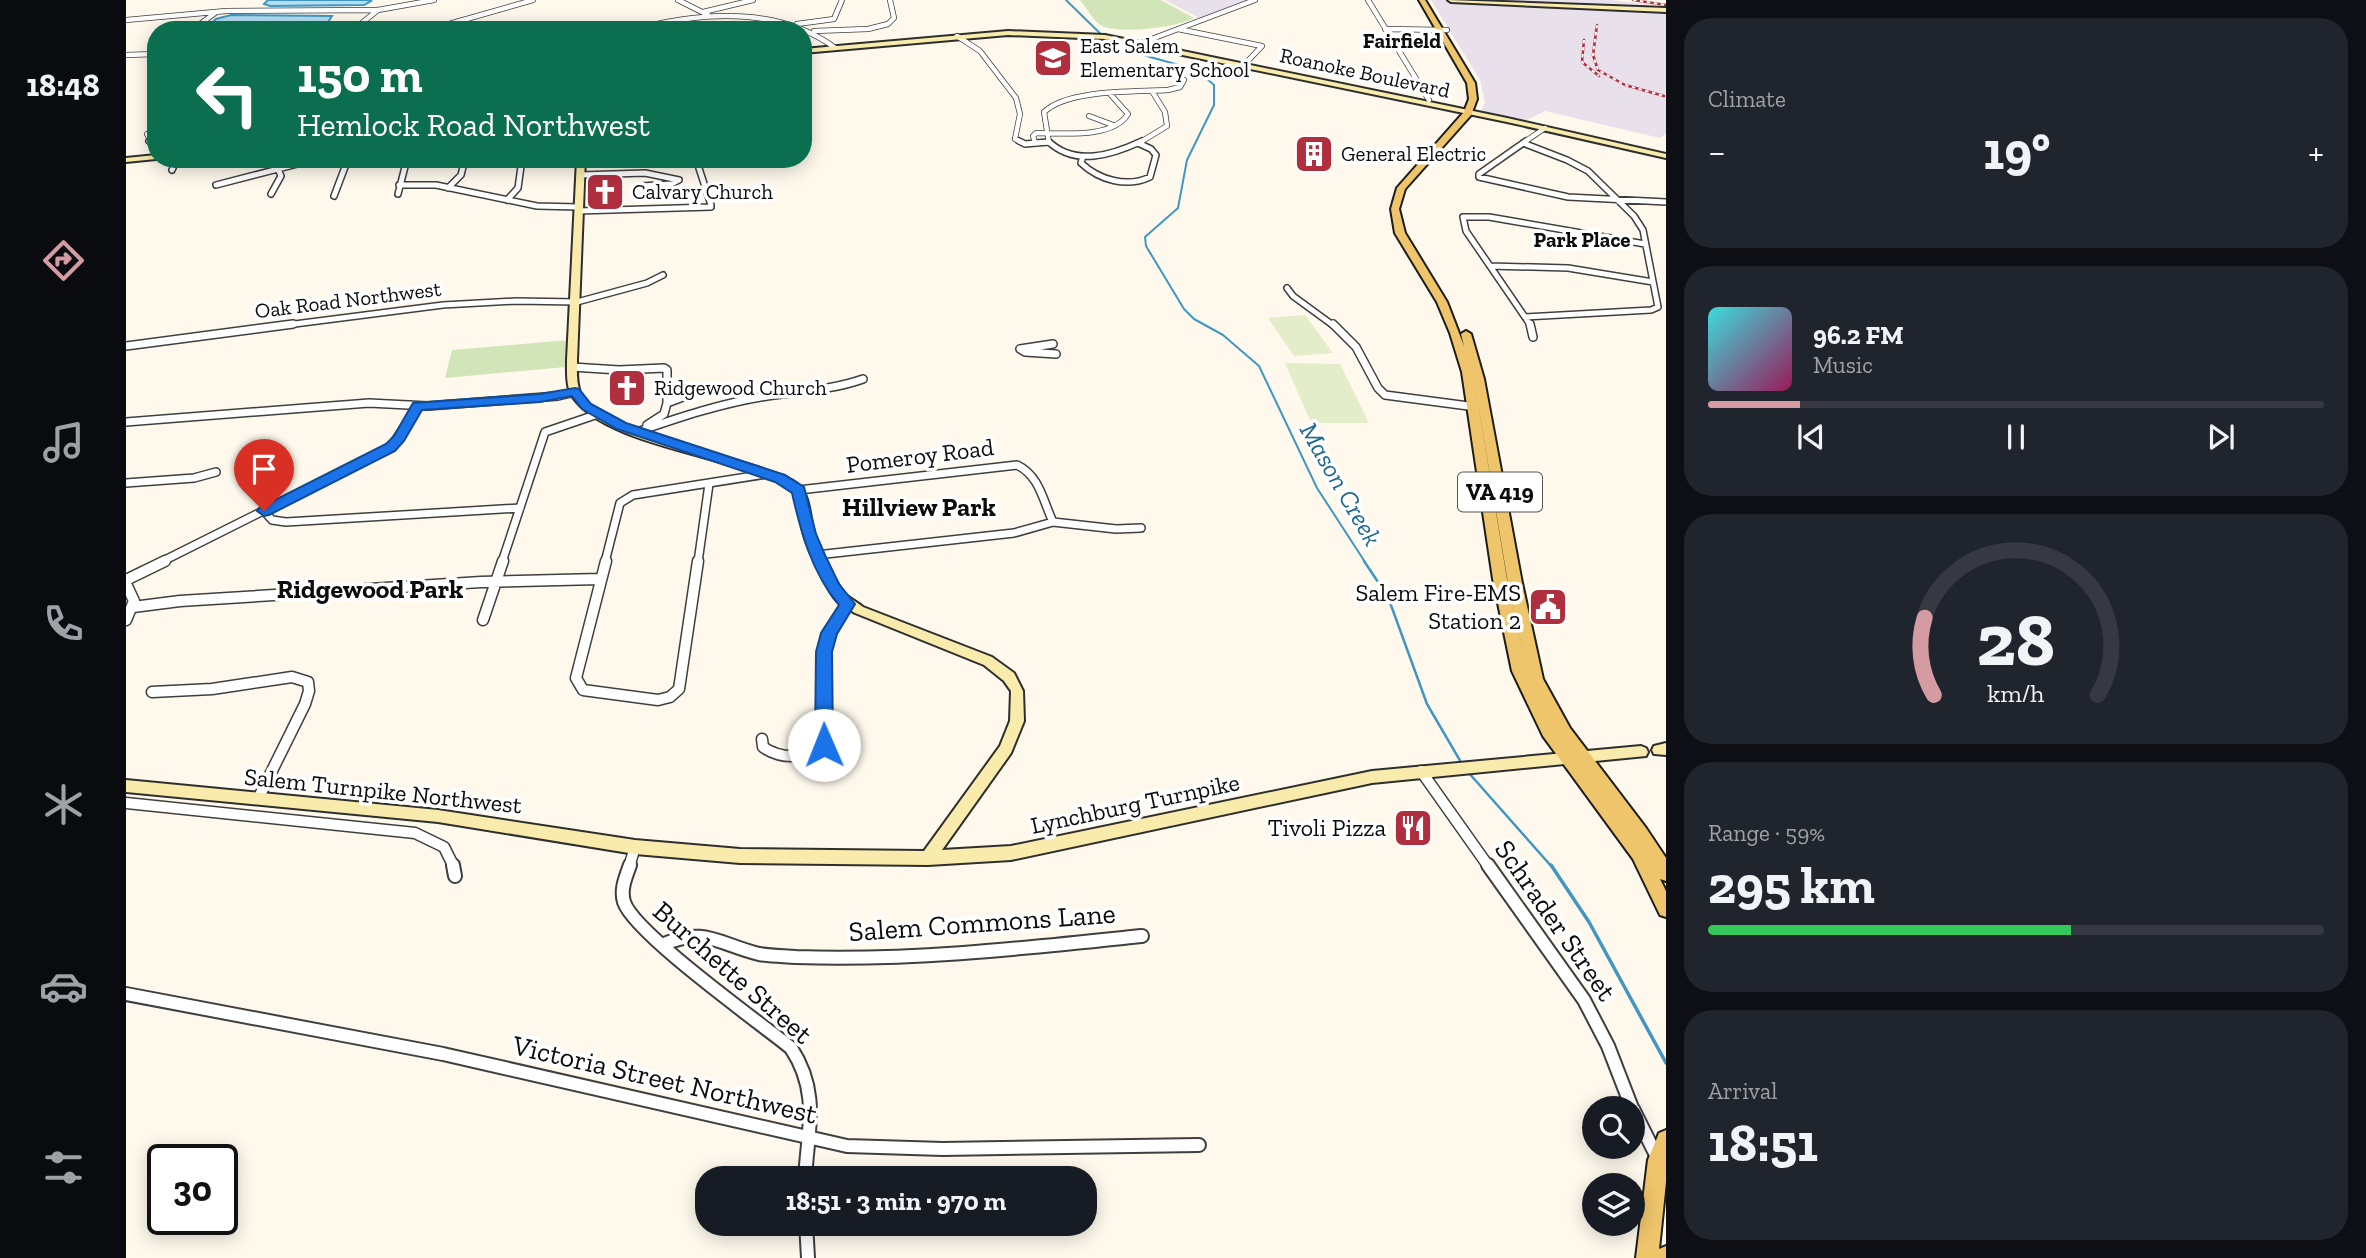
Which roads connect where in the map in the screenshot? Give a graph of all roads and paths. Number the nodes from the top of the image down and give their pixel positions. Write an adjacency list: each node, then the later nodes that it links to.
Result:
1 (434, 0): 12 (street)
2 (533, 0): 20 (street)
3 (678, 0): 15 (street)
4 (753, 0): 15 (street)
5 (842, 0): 23 (street)
6 (890, 0): 27 (street)
7 (1255, 0): 24 (street)
8 (1368, 0): 25 (street)
9 (1422, 0): 26 (main road)
10 (1429, 0): 26 (main road)
11 (1451, 0): 13 (street)
12 (378, 10): 14 (street); 19 (street)
13 (1666, 10)
14 (216, 12): 17 (street); 18 (street)
15 (702, 12): 16 (street)
16 (712, 16): 21 (street); 22 (street)
17 (126, 20)
18 (204, 21)
19 (365, 21)
20 (460, 21)
21 (670, 21)
22 (772, 21)
23 (812, 23)
24 (1178, 29): 29 (street); 34 (street)
25 (1385, 29): 26 (street); 38 (street)
26 (1443, 30): 39 (main road)
27 (812, 32): 30 (street)
28 (957, 36): 29 (street, Roanoke Boulevard); 30 (street, Roanoke Boulevard); 47 (street)
29 (1141, 43): 34 (street, Roanoke Boulevard)
30 (834, 47): 31 (street, Roanoke Boulevard)
31 (812, 50)
32 (147, 54): 33 (street)
33 (126, 55)
34 (1244, 65): 39 (street, Roanoke Boulevard)
35 (1184, 80): 36 (street)
36 (1152, 91): 37 (street); 45 (street)
37 (1111, 95): 41 (street); 43 (street)
38 (1429, 100)
39 (1472, 113): 42 (street, Roanoke Boulevard); 91 (main road, VA 419)
40 (1089, 116): 41 (street)
41 (1113, 125): 43 (street)
42 (1545, 128): 46 (street); 49 (street, Roanoke Boulevard)
43 (1046, 133): 44 (street); 47 (street)
44 (1048, 142): 47 (street); 48 (street)
45 (1138, 143): 48 (street); 48 (street)
46 (1523, 143): 69 (street); 69 (street)
47 (1035, 144)
48 (1083, 156)
49 (1666, 156)
50 (147, 158): 51 (street)
51 (126, 159)
52 (282, 168): 59 (street)
53 (346, 168): 67 (street)
54 (404, 168): 62 (street)
55 (463, 168): 64 (street)
56 (521, 168): 68 (street)
57 (580, 168): 60 (street)
58 (699, 168): 71 (street)
59 (278, 169): 61 (street); 65 (street)
60 (580, 175): 63 (street); 71 (street)
61 (216, 185)
62 (399, 185): 64 (street); 66 (street)
63 (642, 186)
64 (448, 188): 68 (street)
65 (271, 194)
66 (398, 194)
67 (334, 196)
68 (507, 200): 71 (street)
69 (1620, 200): 70 (street); 72 (street)
70 (1666, 202)
71 (578, 209): 78 (street)
72 (1645, 244): 73 (street); 75 (street)
73 (1490, 266): 75 (street); 80 (street)
74 (663, 275): 78 (street, Oak Road Northwest)
75 (1653, 282): 77 (street)
76 (1287, 288): 91 (street)
77 (1657, 300): 79 (street); 80 (street)
78 (575, 302): 83 (street, Oak Road Northwest); 85 (street)
79 (1666, 302)
80 (1525, 317): 81 (street)
81 (1533, 337)
82 (1053, 344): 84 (street)
83 (126, 346)
84 (1056, 354)
85 (572, 367): 87 (street); 89 (street)
86 (863, 379): 94 (street)
87 (575, 392): 90 (street); 92 (street)
88 (696, 392): 89 (street)
89 (667, 403): 94 (street)
90 (418, 406): 93 (street); 101 (street)
91 (1479, 407): 115 (main road, VA 419)
92 (598, 414): 94 (street); 100 (street)
93 (126, 422)
94 (637, 432): 96 (street)
95 (216, 472): 97 (street)
96 (766, 474): 98 (street); 99 (street)
97 (126, 483)
98 (709, 484): 105 (street); 105 (street)
99 (799, 490): 102 (street, Pomeroy Road); 104 (street)
100 (520, 508): 101 (street); 107 (street)
101 (264, 511): 106 (street)
102 (1052, 522): 103 (street); 104 (street)
103 (1141, 528)
104 (817, 555): 108 (street)
105 (599, 579): 107 (street)
106 (126, 582): 109 (street)
107 (495, 582): 109 (street); 111 (street)
108 (848, 604): 113 (street); 121 (street)
109 (133, 607): 110 (street)
110 (126, 620)
111 (483, 620)
112 (152, 692): 118 (street)
113 (762, 739)
114 (1641, 752): 115 (street, Lynchburg Turnpike)
115 (1575, 758): 116 (street, Lynchburg Turnpike); 122 (main road, VA 419); 124 (main road)
116 (1429, 770): 121 (street, Lynchburg Turnpike); 128 (street, Schrader Street)
117 (126, 786): 118 (street, Salem Turnpike Northwest)
118 (258, 799): 120 (street, Salem Turnpike Northwest)
119 (126, 803): 123 (street)
120 (635, 848): 121 (street, Lynchburg Turnpike); 126 (street, Burchette Street)
121 (928, 858)
122 (1666, 873)
123 (455, 876)
124 (1666, 909)
125 (1142, 936): 126 (street, Salem Commons Lane)
126 (662, 945): 130 (street, Burchette Street)
127 (126, 994): 130 (street, Victoria Street Northwest)
128 (1627, 1096)
129 (1645, 1134): 133 (street, Schrader Street)
130 (808, 1138): 132 (street, Victoria Street Northwest); 134 (street, Burchette Street)
131 (1666, 1140): 133 (main road)
132 (1199, 1145)
133 (1658, 1160): 137 (main road)
134 (806, 1166)
135 (806, 1236): 136 (street)
136 (807, 1258)
137 (1647, 1258)

